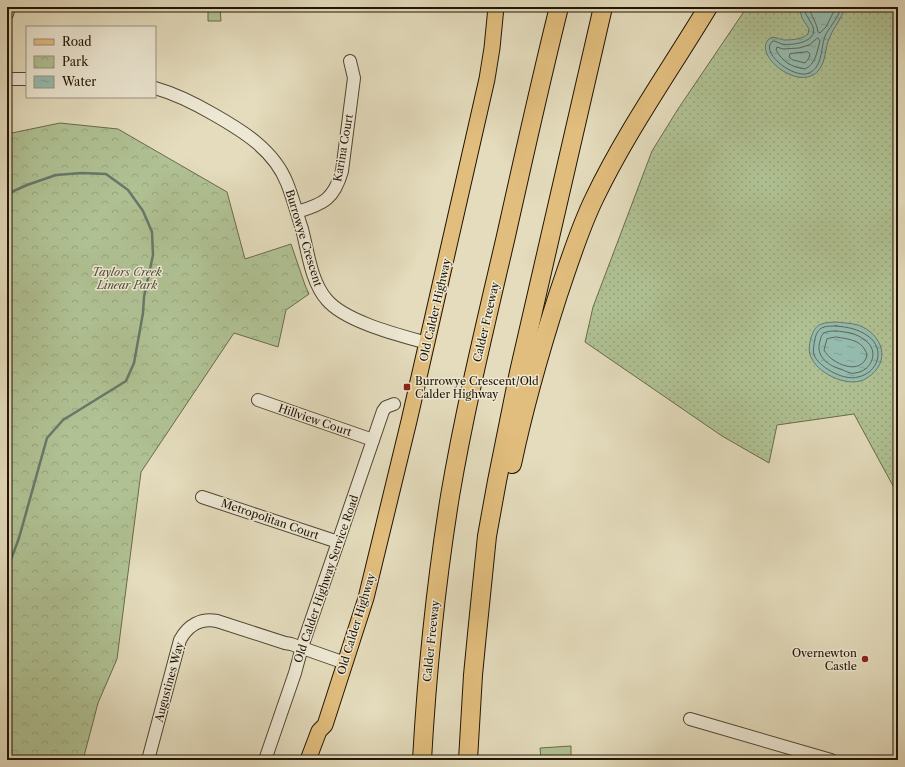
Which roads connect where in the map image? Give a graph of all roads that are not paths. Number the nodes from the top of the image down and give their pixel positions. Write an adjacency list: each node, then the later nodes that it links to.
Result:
1 (9, 7): 6 (street)
2 (496, 7): 12 (main road, Old Calder Highway)
3 (558, 7): 27 (highway, Calder Freeway)
4 (603, 7): 22 (highway)
5 (708, 7): 22 (highway)
6 (7, 14)
7 (350, 61): 11 (street, Karina Court)
8 (7, 79): 9 (street)
9 (26, 79)
10 (156, 88): 11 (street, Burrowye Crescent)
11 (297, 212): 12 (street, Burrowye Crescent)
12 (427, 343): 19 (main road, Old Calder Highway)
13 (258, 400): 15 (street, Hillview Court)
14 (394, 404): 15 (street, Old Calder Highway Service Road)
15 (373, 440): 17 (street, Old Calder Highway Service Road)
16 (202, 497): 17 (street, Metropolitan Court)
17 (338, 542): 18 (street, Old Calder Highway Service Road)
18 (302, 648): 19 (street, Augustines Way); 23 (street, Augustines Way); 24 (street, Old Calder Highway Service Road)
19 (345, 663): 21 (main road, Old Calder Highway)
20 (690, 719): 29 (street)
21 (325, 725): 25 (main road, Old Calder Highway); 26 (main road, Old Calder Highway)
22 (470, 725): 28 (highway)
23 (148, 760)
24 (265, 760)
25 (308, 760)
26 (316, 760)
27 (422, 760)
28 (468, 760)
29 (831, 760)

